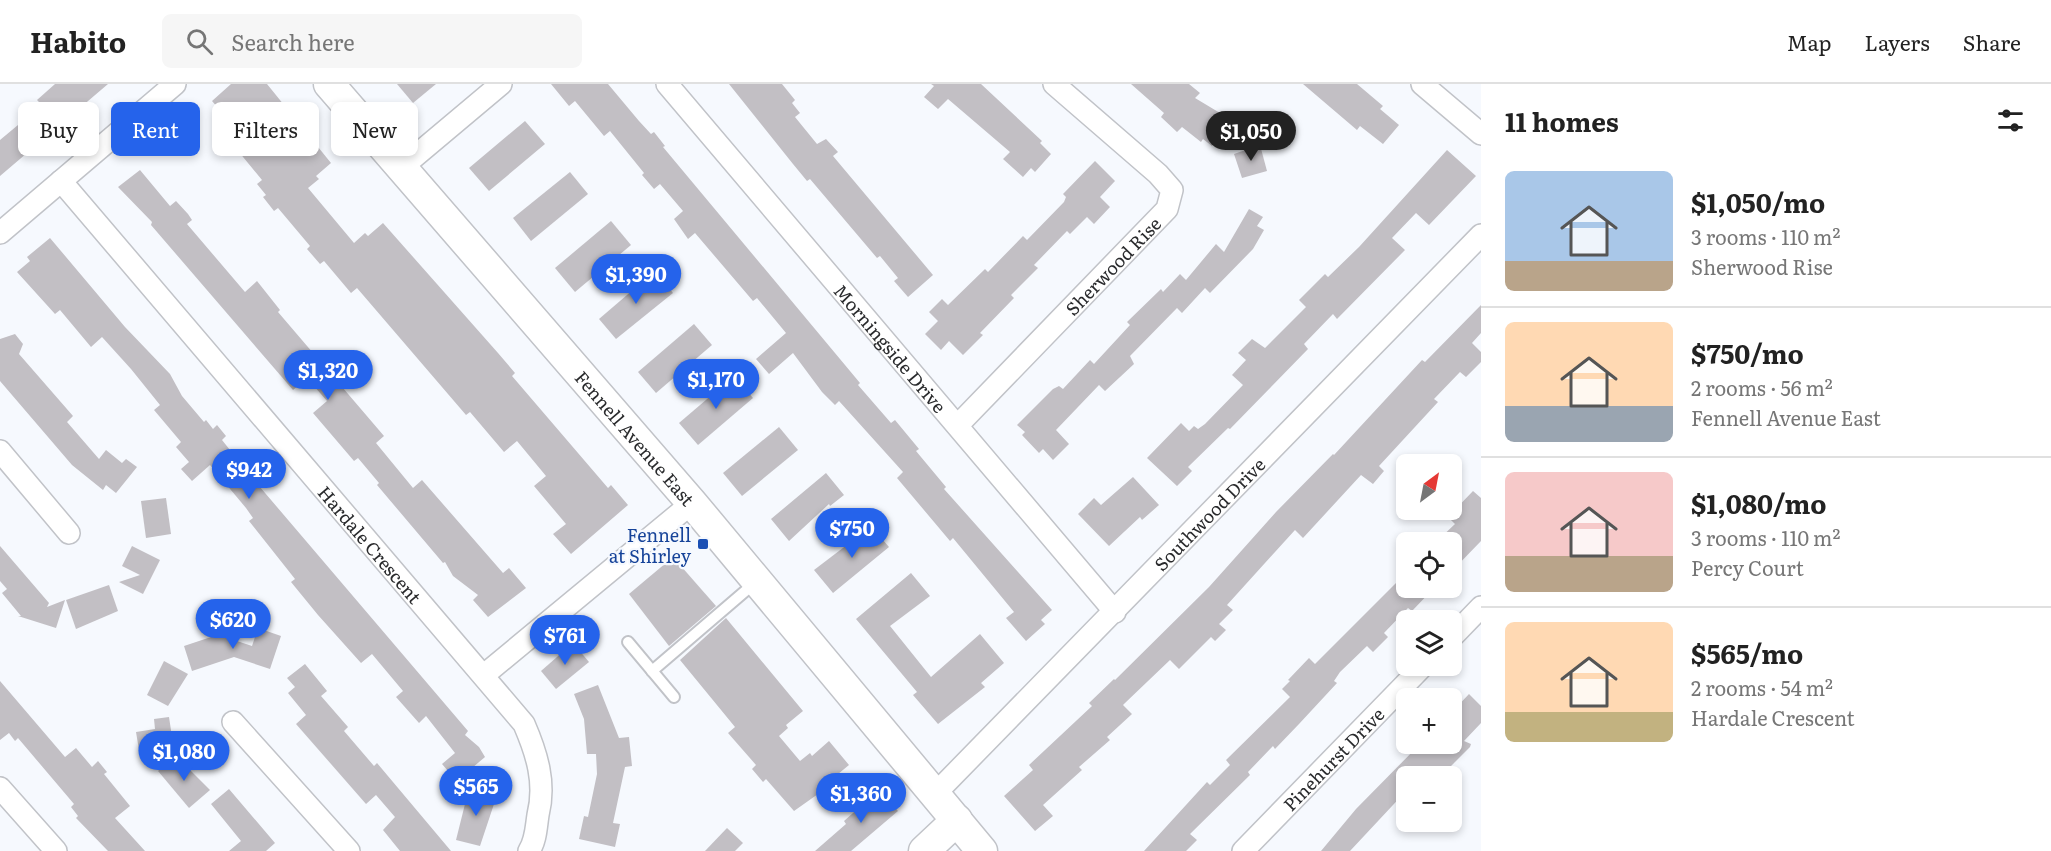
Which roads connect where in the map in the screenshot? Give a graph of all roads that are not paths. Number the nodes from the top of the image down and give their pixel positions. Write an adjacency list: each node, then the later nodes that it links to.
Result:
1 (329, 84): 8 (main road, Fennell Avenue East)
2 (501, 84): 8 (street)
3 (667, 84): 12 (street, Morningside Drive)
4 (1054, 84): 12 (street, Sherwood Rise)
5 (1422, 84): 7 (street)
6 (172, 85): 9 (street)
7 (1481, 134)
8 (400, 168): 14 (main road, Fennell Avenue East)
9 (61, 181): 10 (street); 22 (street, Hardale Crescent)
10 (0, 233)
11 (1481, 235): 18 (street, Southwood Drive)
12 (958, 425): 18 (street, Morningside Drive)
13 (0, 451): 15 (street)
14 (692, 503): 16 (main road, Fennell Avenue East); 22 (street)
15 (69, 533)
16 (757, 581): 21 (lane); 27 (main road, Fennell Avenue East)
17 (1481, 607): 19 (street)
18 (1115, 612): 27 (street, Southwood Drive)
19 (1462, 627)
20 (628, 642): 21 (lane)
21 (652, 671): 24 (lane)
22 (484, 675): 31 (street, Hardale Crescent)
23 (1413, 676): 34 (street, Pinehurst Drive)
24 (674, 697)
25 (233, 722): 30 (street)
26 (0, 788): 29 (street)
27 (935, 794): 28 (main road, Fennell Avenue East)
28 (957, 820): 32 (main road); 33 (main road, Fennell Avenue East)
29 (56, 851)
30 (349, 851)
31 (529, 851)
32 (924, 851)
33 (982, 851)
34 (1243, 851)

